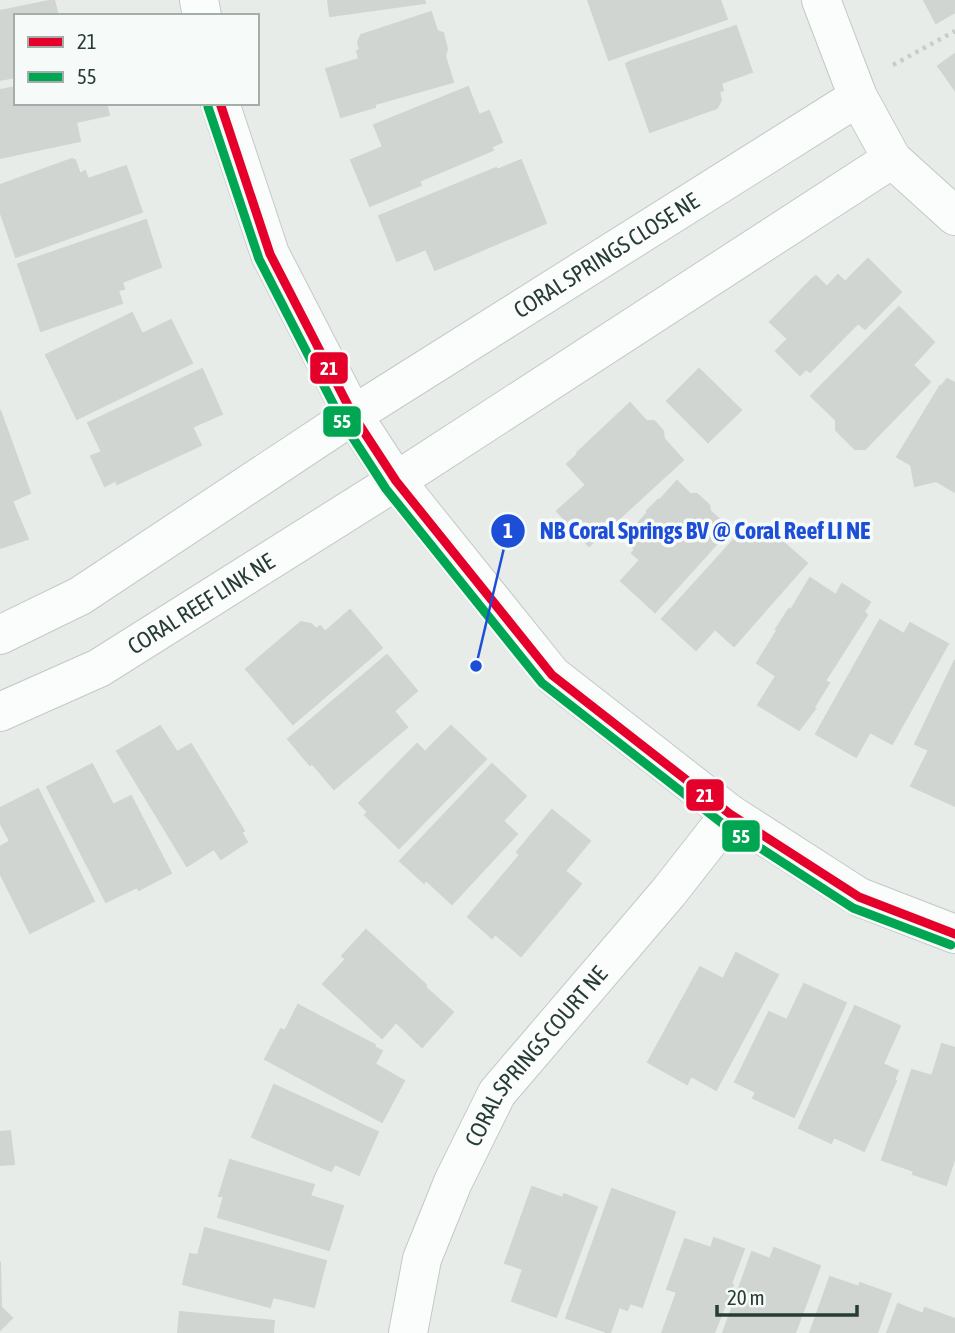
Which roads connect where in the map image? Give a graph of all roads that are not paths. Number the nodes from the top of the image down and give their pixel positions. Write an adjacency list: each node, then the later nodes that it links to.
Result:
1 (821, 0): 2 (street)
2 (858, 97): 4 (street); 6 (street, CORAL SPRINGS CLOSE NE)
3 (221, 105): 6 (street)
4 (892, 159): 5 (street); 7 (street)
5 (955, 216)
6 (353, 415): 7 (street); 8 (street)
7 (396, 481): 9 (street, CORAL REEF LINK NE); 10 (street)
8 (0, 635)
9 (0, 712)
10 (730, 814): 11 (street); 12 (street, CORAL SPRINGS COURT NE)
11 (955, 934)
12 (408, 1333)

